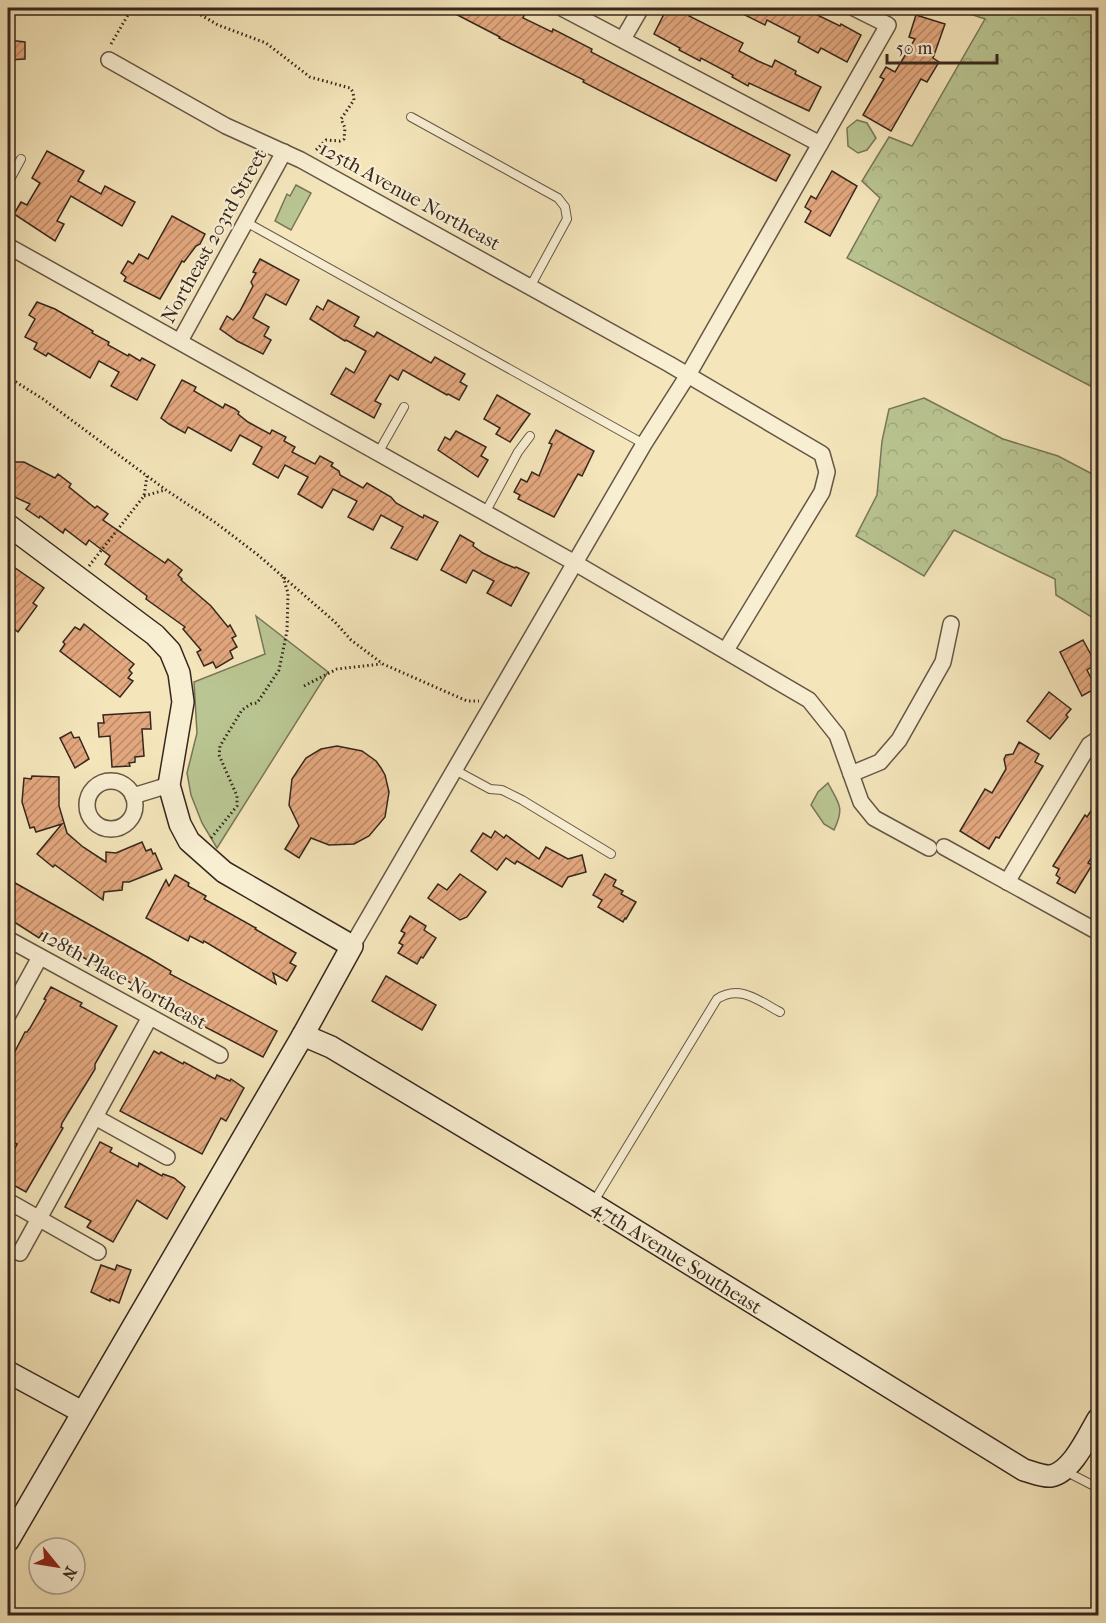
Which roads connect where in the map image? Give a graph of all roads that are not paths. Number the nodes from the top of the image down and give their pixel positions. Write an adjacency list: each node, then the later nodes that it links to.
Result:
1 (562, 8): 4 (street)
2 (641, 8): 4 (street)
3 (854, 8): 7 (street)
4 (623, 39): 7 (street)
5 (109, 60): 8 (street, 125th Avenue Northeast)
6 (411, 117): 13 (lane)
7 (820, 144): 15 (street)
8 (284, 152): 11 (street, Northeast 203rd Street); 13 (street, 125th Avenue Northeast)
9 (21, 159): 10 (lane)
10 (8, 183)
11 (246, 222): 14 (street, Northeast 203rd Street); 18 (lane)
12 (8, 246): 14 (street)
13 (531, 287): 15 (street, 125th Avenue Northeast)
14 (180, 341): 19 (street)
15 (688, 375): 18 (street); 24 (street, 125th Avenue Northeast)
16 (404, 407): 19 (lane)
17 (530, 436): 20 (lane)
18 (644, 444): 22 (street)
19 (378, 453): 20 (street)
20 (485, 513): 22 (street)
21 (8, 525): 28 (street)
22 (575, 563): 24 (street); 26 (street)
23 (951, 624): 27 (street)
24 (726, 650): 27 (street)
25 (1098, 739): 31 (street)
26 (455, 770): 30 (lane); 34 (street)
27 (851, 774): 31 (street)
28 (169, 785): 29 (street); 34 (street)
29 (134, 796)
30 (611, 854)
31 (1006, 882): 32 (street)
32 (1098, 932)
33 (8, 939): 35 (street, 128th Place Northeast)
34 (352, 946): 39 (street)
35 (40, 957): 37 (street); 38 (street, 128th Place Northeast)
36 (780, 1012): 44 (lane)
37 (8, 1015)
38 (150, 1017): 40 (street, 128th Place Northeast); 41 (street)
39 (303, 1035): 44 (street, 47th Avenue Southeast); 49 (street)
40 (220, 1055)
41 (95, 1117): 42 (street); 45 (street)
42 (167, 1157)
43 (8, 1201): 45 (street)
44 (592, 1204): 51 (street, 47th Avenue Southeast)
45 (38, 1218): 46 (street); 47 (street)
46 (98, 1252)
47 (20, 1253)
48 (8, 1372): 49 (street)
49 (82, 1412): 53 (street)
50 (1098, 1419): 51 (street)
51 (1057, 1473): 52 (lane)
52 (1098, 1488)
53 (8, 1541)
54 (1098, 1609): 55 (lane)
55 (1092, 1616)

